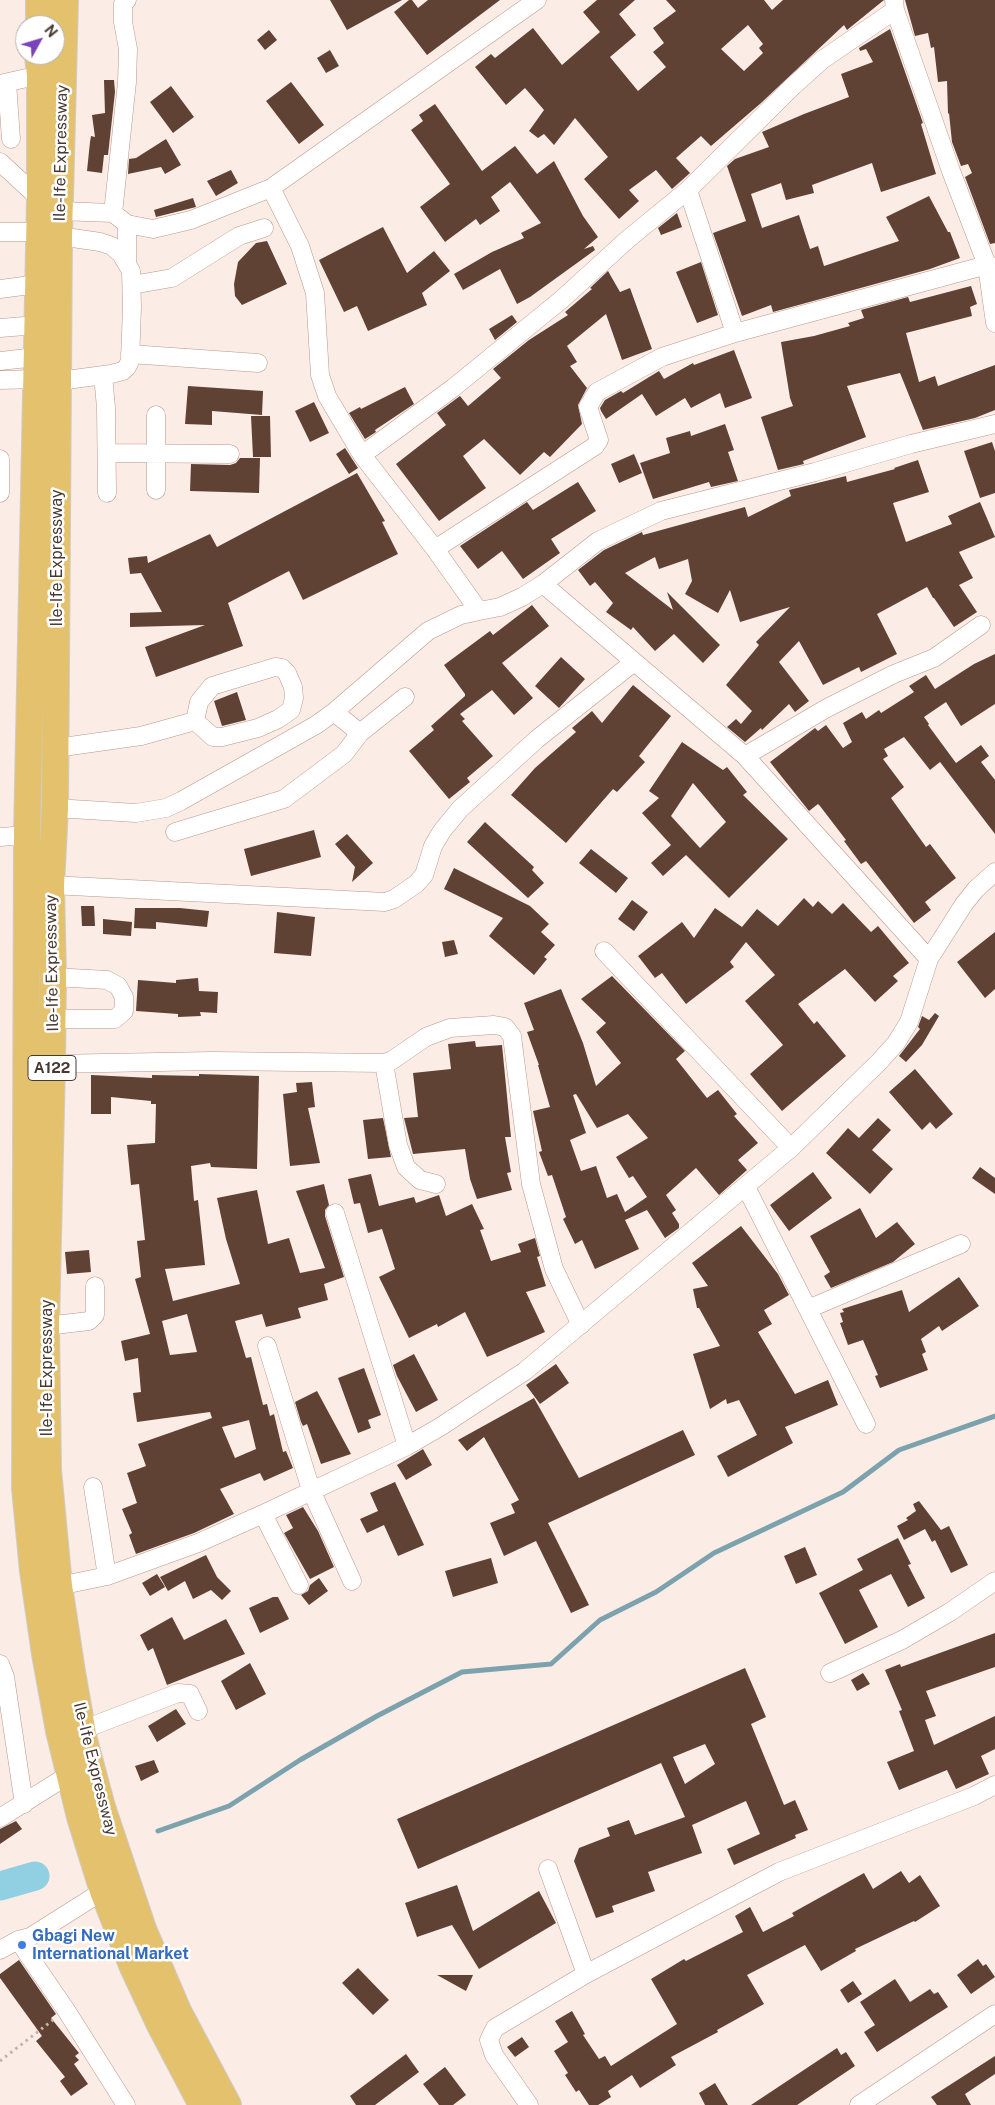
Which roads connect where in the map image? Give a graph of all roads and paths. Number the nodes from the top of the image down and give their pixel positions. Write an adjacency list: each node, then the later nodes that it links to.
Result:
1 (39, 0): 6 (highway)
2 (64, 0): 15 (highway, Ile-Ife Expressway / A122)
3 (127, 0): 14 (street)
4 (537, 0): 12 (street)
5 (894, 5): 13 (street); 20 (street)
6 (39, 15)
7 (39, 65): 8 (street); 10 (highway, Ile-Ife Expressway / A122)
8 (5, 80): 9 (street)
9 (5, 139): 10 (street)
10 (40, 139): 15 (highway, Ile-Ife Expressway / A122)
11 (0, 162): 15 (street)
12 (272, 188): 16 (street); 39 (street)
13 (688, 190): 27 (street); 39 (street)
14 (113, 213): 15 (street); 16 (street)
15 (49, 219): 18 (street); 19 (street); 21 (highway, Ile-Ife Expressway / A122); 31 (highway, Ile-Ife Expressway / A122)
16 (127, 224): 19 (street)
17 (264, 228): 22 (street)
18 (0, 232)
19 (127, 262): 22 (street)
20 (991, 266): 24 (street); 27 (street)
21 (38, 284): 23 (street); 25 (highway, Ile-Ife Expressway / A122)
22 (132, 284): 28 (street)
23 (0, 289)
24 (995, 323)
25 (37, 326): 26 (street); 31 (highway, Ile-Ife Expressway / A122)
26 (0, 328)
27 (735, 333): 44 (street)
28 (130, 354): 30 (street); 32 (street)
29 (0, 361): 31 (street)
30 (258, 363)
31 (43, 372): 32 (street); 33 (street); 53 (highway, Ile-Ife Expressway / A122); 57 (highway, Ile-Ife Expressway / A122)
32 (103, 375): 36 (street)
33 (0, 380)
34 (156, 415): 37 (street)
35 (995, 424): 45 (street)
36 (107, 453): 37 (street); 43 (street)
37 (155, 453): 38 (street); 41 (street)
38 (230, 454)
39 (362, 455): 44 (street)
40 (0, 459): 42 (street)
41 (156, 490)
42 (0, 493)
43 (107, 493)
44 (436, 549): 46 (street)
45 (544, 584): 46 (street); 48 (street)
46 (479, 611): 50 (street)
47 (982, 625): 54 (street)
48 (634, 662): 54 (street); 60 (street)
49 (405, 697): 52 (street)
50 (334, 712): 52 (street); 55 (street)
51 (195, 721): 51 (street); 53 (street)
52 (360, 733): 56 (street)
53 (56, 748): 55 (highway, Ile-Ife Expressway / A122)
54 (745, 756): 62 (street)
55 (55, 808): 60 (highway, Ile-Ife Expressway / A122)
56 (175, 832)
57 (27, 835): 58 (street); 91 (highway, Ile-Ife Expressway / A122)
58 (0, 837)
59 (995, 872): 62 (street)
60 (51, 885): 63 (highway, Ile-Ife Expressway / A122)
61 (604, 951): 67 (street)
62 (929, 959): 67 (street)
63 (53, 978): 64 (highway, Ile-Ife Expressway / A122); 64 (street)
64 (53, 1019): 66 (highway, Ile-Ife Expressway / A122)
65 (384, 1062): 66 (street); 68 (street); 74 (street)
66 (52, 1064): 75 (highway, Ile-Ife Expressway / A122)
67 (791, 1148): 69 (street)
68 (436, 1184)
69 (746, 1187): 73 (street); 74 (street)
70 (336, 1213): 78 (street)
71 (962, 1244): 73 (street)
72 (95, 1286): 75 (street)
73 (808, 1309): 77 (street)
74 (581, 1325): 78 (street)
75 (46, 1326): 86 (highway, Ile-Ife Expressway / A122)
76 (267, 1346): 80 (street)
77 (866, 1424)
78 (407, 1446): 80 (street)
79 (93, 1487): 82 (street)
80 (311, 1490): 81 (street); 83 (street)
81 (263, 1514): 82 (street); 85 (street)
82 (107, 1576): 86 (street)
83 (352, 1581)
84 (995, 1581): 88 (street)
85 (298, 1585)
86 (59, 1586): 90 (highway, Ile-Ife Expressway / A122)
87 (0, 1664): 93 (street)
88 (830, 1674)
89 (198, 1712): 90 (street)
90 (82, 1730): 105 (highway, Ile-Ife Expressway / A122)
91 (70, 1774): 93 (street); 96 (highway, Ile-Ife Expressway / A122)
92 (995, 1785): 99 (street)
93 (24, 1804): 94 (street)
94 (0, 1818)
95 (548, 1869): 99 (street)
96 (103, 1891): 97 (street); 104 (highway, Ile-Ife Expressway / A122)
97 (18, 1940): 98 (street); 100 (street)
98 (0, 1950)
99 (586, 1974): 106 (street)
100 (66, 2010): 102 (path); 103 (street)
101 (995, 2014): 107 (street)
102 (0, 2060)
103 (126, 2105)
104 (202, 2105)
105 (228, 2105)
106 (529, 2105)
107 (859, 2105)

